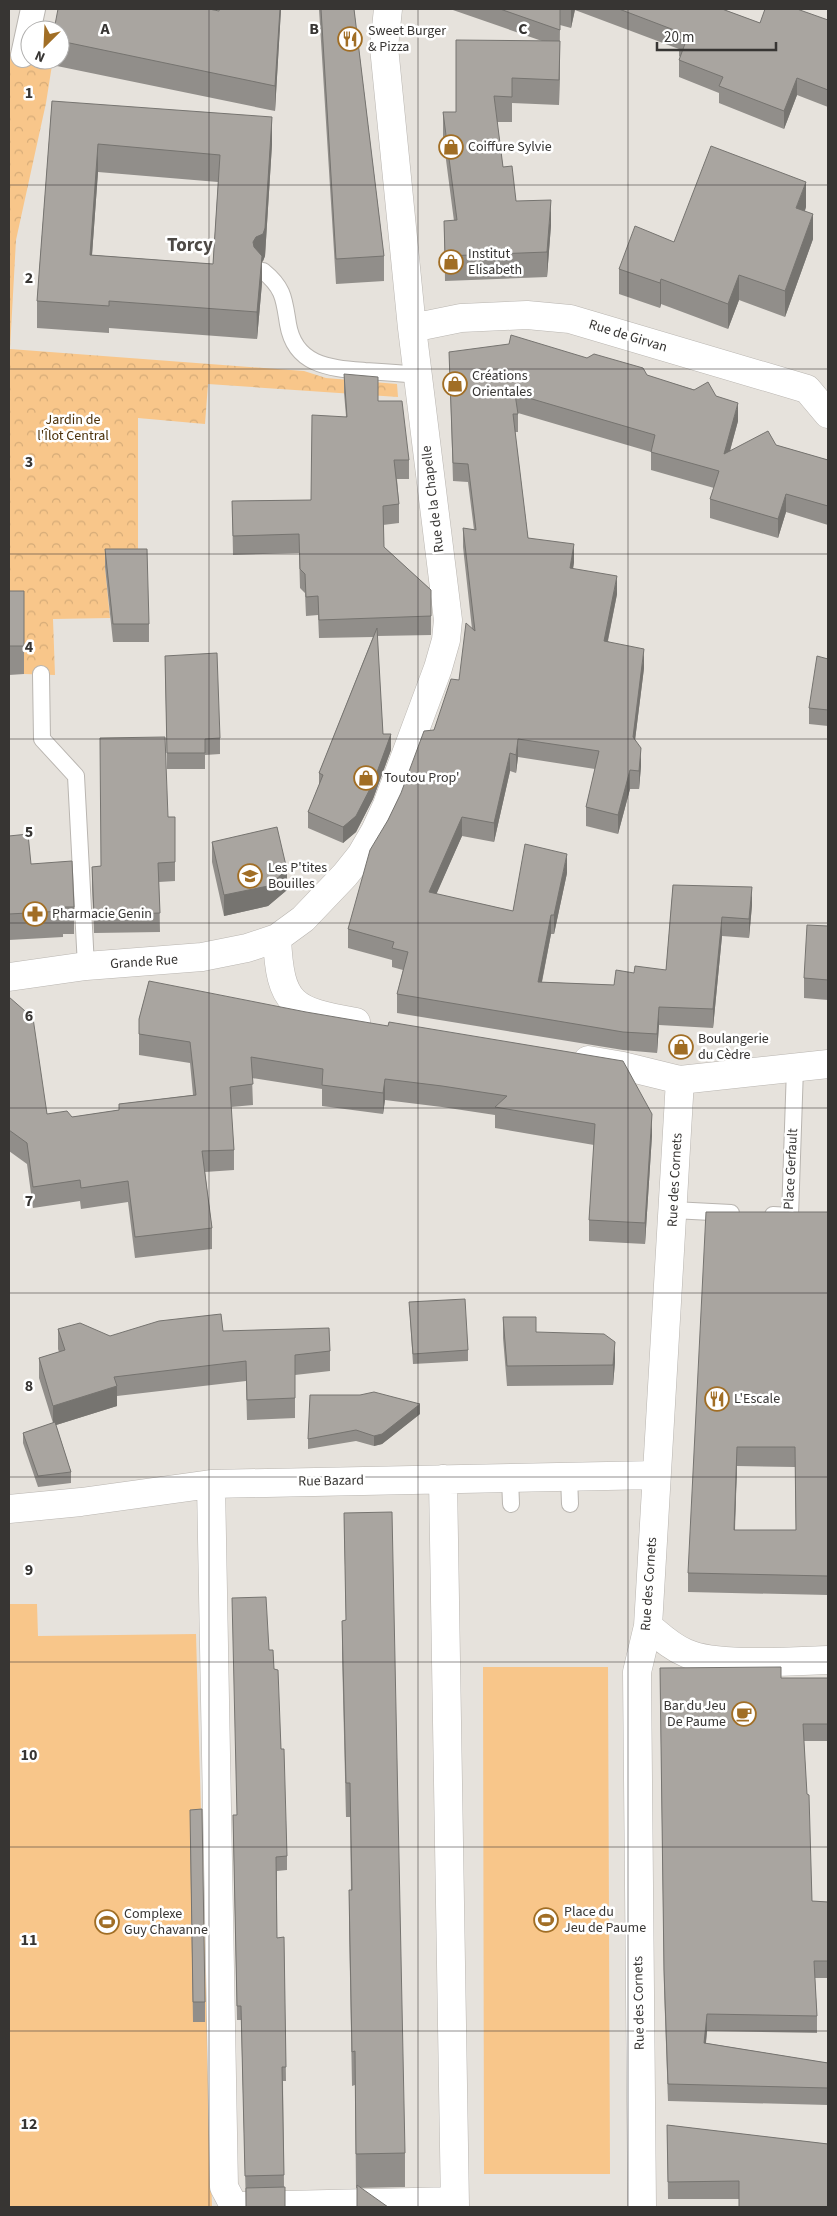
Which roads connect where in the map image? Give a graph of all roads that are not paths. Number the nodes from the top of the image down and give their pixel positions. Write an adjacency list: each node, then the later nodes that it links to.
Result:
1 (383, 14): 3 (street, Rue de la Chapelle)
2 (264, 271): 4 (lane)
3 (412, 328): 4 (street, Rue de la Chapelle); 5 (street, Rue de Girvan)
4 (418, 375): 7 (street, Rue de la Chapelle)
5 (828, 414)
6 (41, 674): 8 (lane)
7 (277, 938): 8 (street, Grande Rue); 10 (street)
8 (86, 966): 9 (street, Grande Rue)
9 (9, 977)
10 (377, 1025)
11 (564, 1056): 14 (street)
12 (828, 1064): 13 (street)
13 (795, 1068): 14 (street); 15 (lane, Place Gerfault)
14 (680, 1080): 15 (street, Rue des Cornets)
15 (674, 1210): 16 (street, Rue des Cornets)
16 (656, 1475): 17 (street, Rue Bazard); 24 (street, Rue des Cornets)
17 (569, 1476): 18 (street, Rue Bazard); 22 (lane)
18 (510, 1478): 19 (street, Rue Bazard); 21 (lane)
19 (443, 1479): 20 (street, Rue Bazard); 26 (street)
20 (211, 1484): 23 (street, Rue Bazard); 26 (street)
21 (511, 1504)
22 (570, 1504)
23 (9, 1509)
24 (648, 1626): 25 (street); 27 (street, Rue des Cornets)
25 (828, 1660)
26 (455, 2204)
27 (642, 2207)

